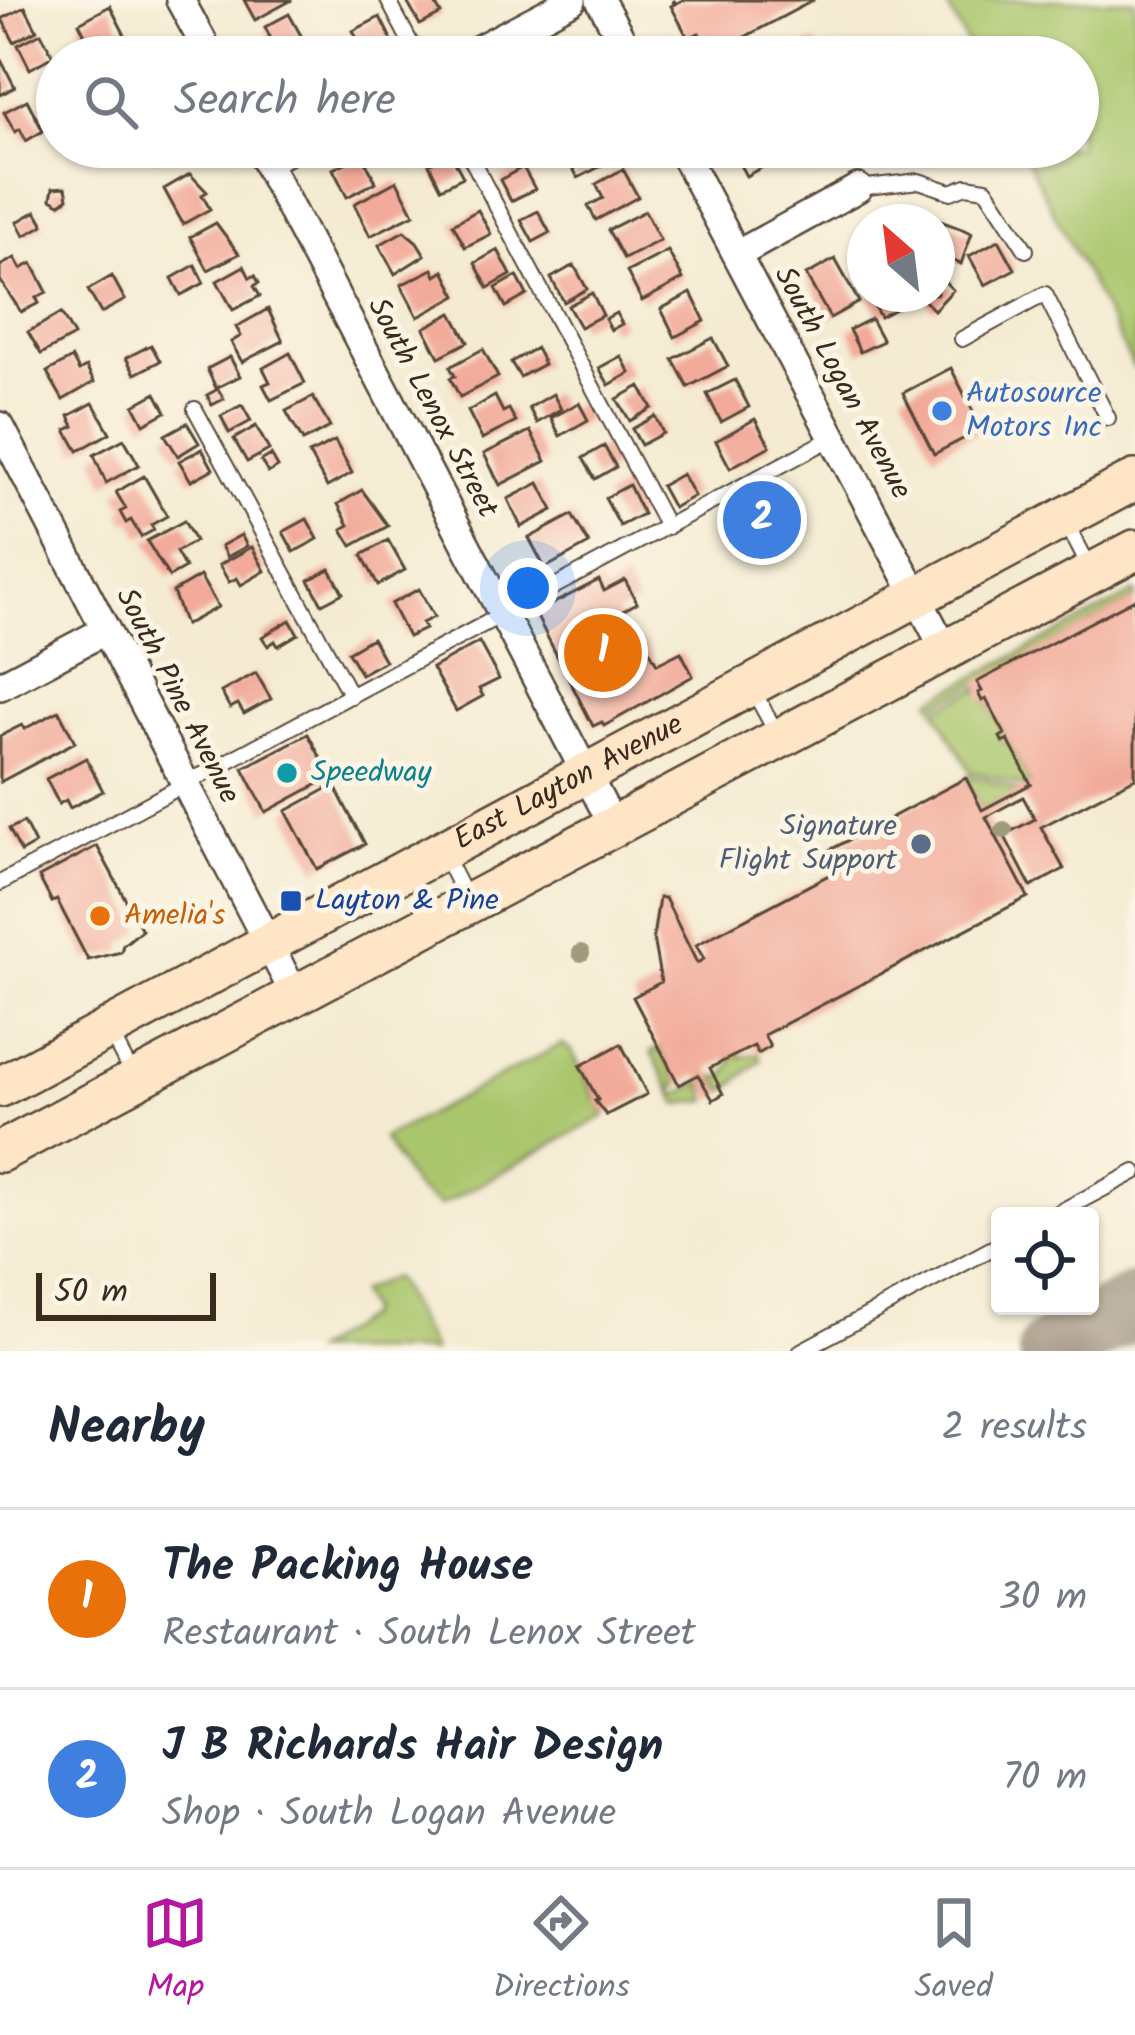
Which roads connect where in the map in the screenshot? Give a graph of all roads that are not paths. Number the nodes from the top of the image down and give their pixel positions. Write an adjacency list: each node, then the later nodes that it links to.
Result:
1 (180, 0): 5 (street)
2 (388, 0): 6 (lane)
3 (572, 0): 7 (street)
4 (600, 0): 8 (street)
5 (200, 36)
6 (407, 36)
7 (504, 36)
8 (620, 36)
9 (269, 168): 26 (street, South Lenox Street)
10 (476, 168): 22 (lane)
11 (691, 168): 14 (street, South Logan Avenue)
12 (858, 188): 13 (lane); 14 (street)
13 (1026, 250)
14 (737, 254): 19 (street, South Logan Avenue)
15 (962, 339): 17 (lane)
16 (195, 409): 31 (lane)
17 (1108, 418)
18 (0, 426): 27 (street, South Pine Avenue)
19 (834, 437): 22 (lane); 25 (street, South Logan Avenue)
20 (1135, 480): 21 (main road, East Layton Avenue)
21 (1063, 518): 24 (lane); 25 (main road, East Layton Avenue)
22 (668, 527): 26 (lane)
23 (1135, 550): 24 (main road, East Layton Avenue)
24 (1093, 572): 28 (main road, East Layton Avenue)
25 (917, 596): 28 (street, South Logan Avenue); 29 (main road, East Layton Avenue)
26 (503, 615): 31 (lane); 33 (street, South Lenox Street)
27 (106, 630): 30 (street); 34 (street, South Pine Avenue)
28 (945, 650): 32 (main road, East Layton Avenue)
29 (751, 685): 32 (lane); 33 (main road, East Layton Avenue)
30 (0, 686)
31 (351, 696): 34 (lane)
32 (779, 738): 35 (main road, East Layton Avenue)
33 (586, 774): 35 (street, South Lenox Street); 36 (main road, East Layton Avenue)
34 (185, 784): 37 (lane); 39 (street, South Pine Avenue)
35 (614, 827): 38 (main road, East Layton Avenue)
36 (442, 851): 38 (lane); 39 (main road, East Layton Avenue)
37 (0, 883)
38 (469, 904): 40 (main road, East Layton Avenue)
39 (268, 943): 40 (street, South Pine Avenue); 41 (main road, East Layton Avenue)
40 (295, 995): 42 (main road, East Layton Avenue)
41 (108, 1029): 42 (lane); 43 (main road, East Layton Avenue)
42 (135, 1081): 44 (main road, East Layton Avenue)
43 (0, 1087)
44 (0, 1151)
45 (1135, 1172): 46 (lane)
46 (1069, 1207)
47 (991, 1249): 48 (lane)
48 (801, 1351)

